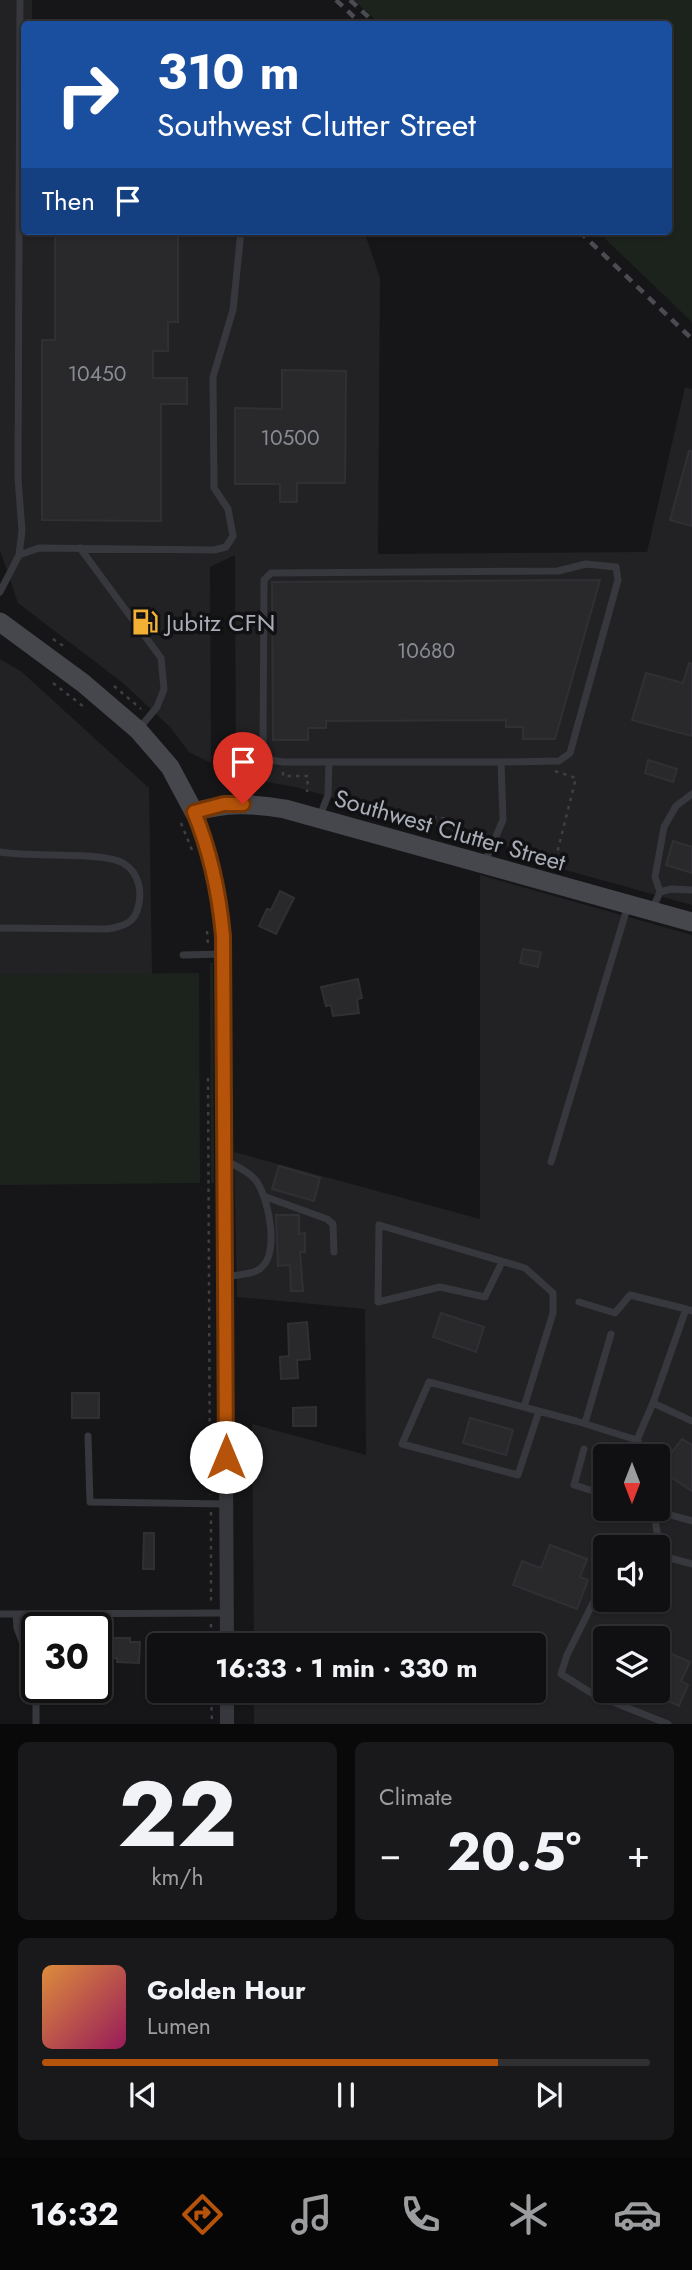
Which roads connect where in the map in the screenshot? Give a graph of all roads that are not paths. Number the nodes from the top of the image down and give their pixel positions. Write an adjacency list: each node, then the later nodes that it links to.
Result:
1 (20, 0): 2 (lane)
2 (21, 57)
3 (21, 205): 6 (lane)
4 (241, 235): 5 (lane)
5 (80, 548): 6 (lane); 9 (lane)
6 (19, 555): 7 (lane)
7 (0, 592)
8 (0, 622): 9 (street)
9 (138, 730): 13 (street)
10 (329, 762): 11 (lane); 11 (lane); 14 (lane)
11 (501, 762): 16 (lane)
12 (692, 794): 18 (lane)
13 (186, 814): 14 (street, Southwest Clutter Street); 23 (street)
14 (319, 819): 16 (street, Southwest Clutter Street)
15 (0, 852): 22 (lane)
16 (484, 865): 19 (street, Southwest Clutter Street)
17 (692, 890): 18 (lane)
18 (660, 892): 20 (lane)
19 (628, 905): 20 (street, Southwest Clutter Street); 26 (lane)
20 (652, 911): 21 (street, Southwest Clutter Street)
21 (692, 922)
22 (0, 928)
23 (215, 954): 24 (lane); 25 (street)
24 (183, 955)
25 (225, 1160): 27 (lane); 30 (street)
26 (551, 1162)
27 (266, 1197): 28 (lane); 30 (lane)
28 (334, 1252)
29 (502, 1262): 29 (lane); 35 (lane)
30 (225, 1277): 44 (street)
31 (579, 1302): 32 (lane)
32 (689, 1310): 34 (lane)
33 (611, 1334): 38 (lane)
34 (653, 1403): 37 (lane); 40 (lane)
35 (524, 1407): 36 (lane); 36 (lane)
36 (540, 1411): 38 (lane)
37 (692, 1420)
38 (585, 1423): 40 (lane)
39 (88, 1436): 44 (lane)
40 (637, 1440): 41 (lane)
41 (640, 1444)
42 (583, 1448): 43 (lane)
43 (593, 1491)
44 (226, 1504): 50 (street)
45 (670, 1514): 46 (lane)
46 (692, 1521)
47 (670, 1558): 48 (lane)
48 (692, 1563)
49 (593, 1603): 57 (lane)
50 (227, 1613): 52 (lane); 53 (street)
51 (0, 1614): 52 (lane)
52 (16, 1614): 55 (lane)
53 (227, 1633)
54 (227, 1703): 56 (street)
55 (36, 1724)
56 (227, 1724)
57 (668, 1724)

